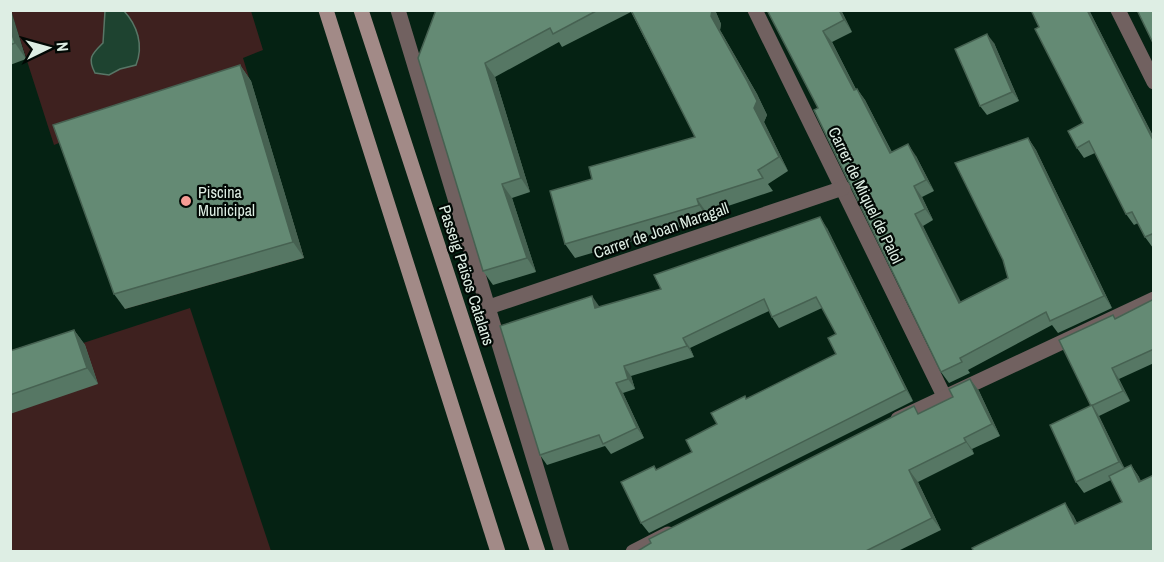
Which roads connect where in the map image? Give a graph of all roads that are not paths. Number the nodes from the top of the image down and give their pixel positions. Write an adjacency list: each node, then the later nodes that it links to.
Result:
1 (326, 10): 13 (main road)
2 (361, 10): 14 (main road, Passeig Països Catalans)
3 (755, 10): 7 (street, Carrer de Miquel de Palol)
4 (1118, 10): 6 (street)
5 (399, 11): 9 (street, Passeig Països Catalans)
6 (1154, 82)
7 (843, 188): 9 (street, Carrer de Joan Maragall); 10 (street, Carrer de Miquel de Palol)
8 (1154, 299): 10 (street)
9 (489, 307): 15 (street, Passeig Països Catalans)
10 (944, 396): 11 (street)
11 (879, 428)
12 (686, 525): 16 (street)
13 (498, 552)
14 (538, 552)
15 (562, 552)
16 (633, 552)

